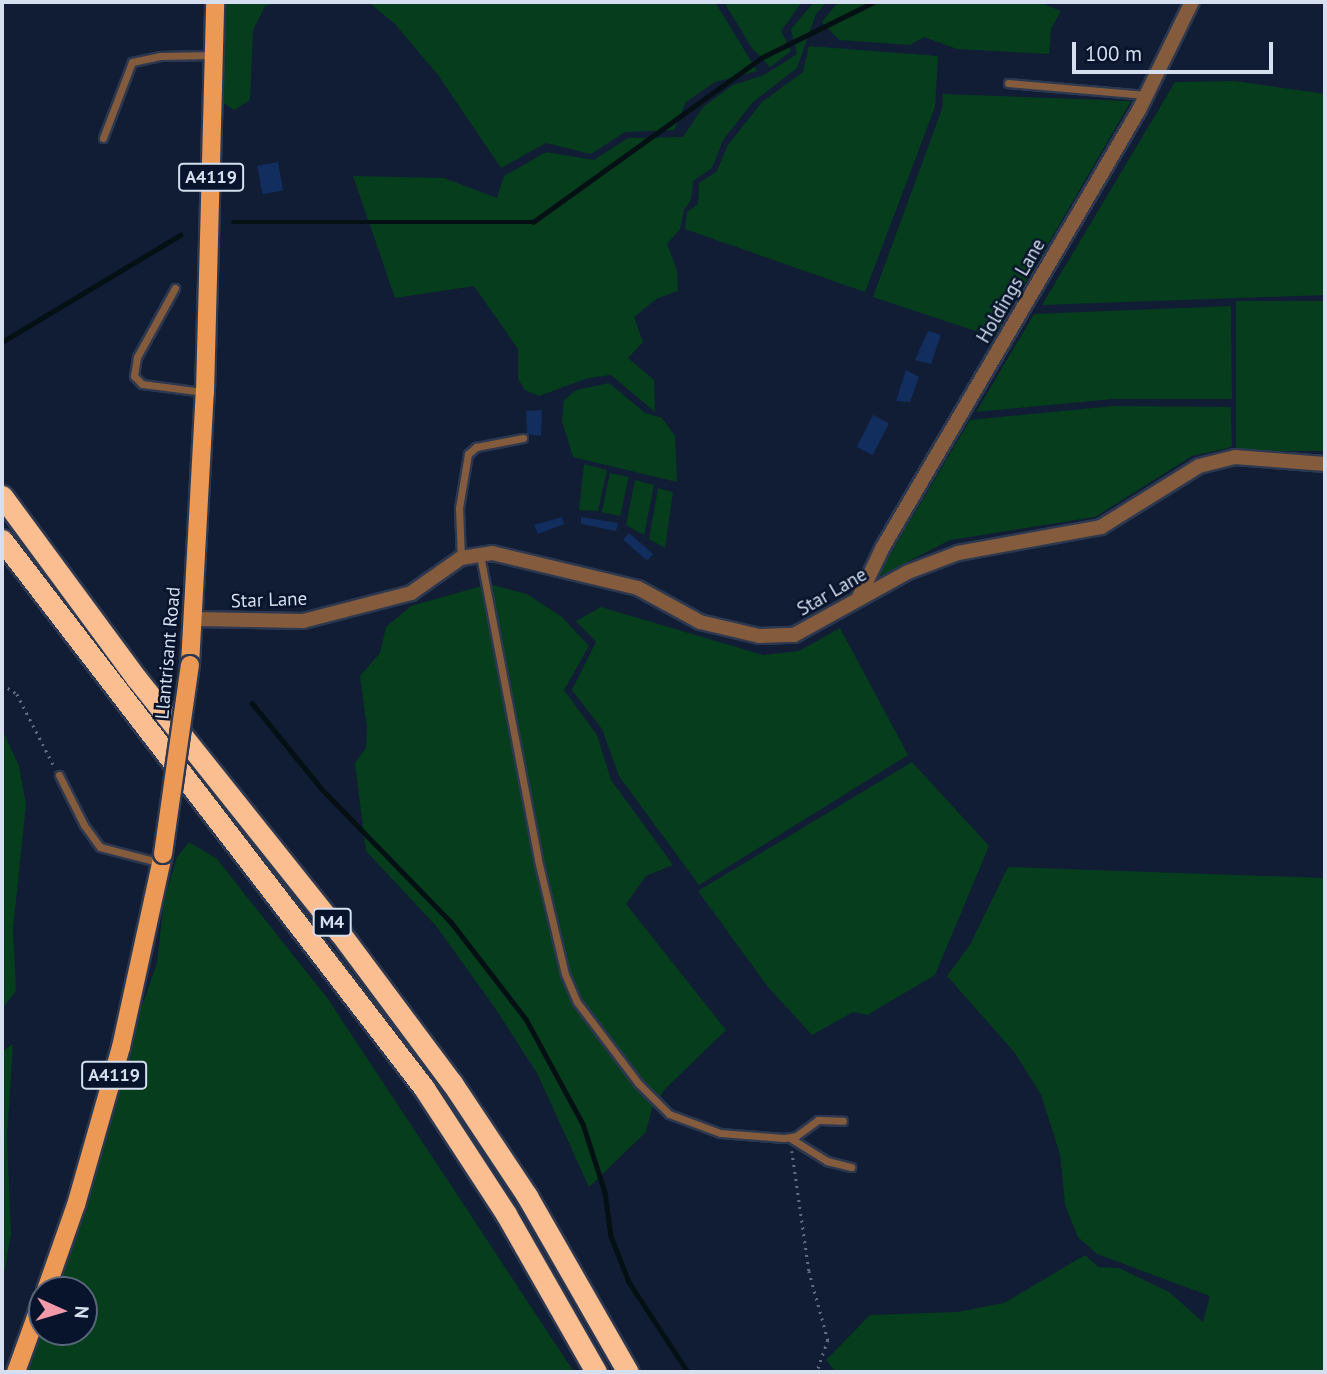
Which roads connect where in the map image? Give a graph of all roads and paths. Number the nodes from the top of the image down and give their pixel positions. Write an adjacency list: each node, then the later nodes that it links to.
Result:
1 (215, 2): 3 (main road, Llantrisant Road / A4119)
2 (1192, 2): 5 (street, Holdings Lane)
3 (213, 55): 6 (lane); 8 (main road, Llantrisant Road / A4119)
4 (1008, 83): 5 (lane)
5 (1146, 95): 15 (street, Holdings Lane)
6 (103, 138)
7 (175, 288): 8 (lane)
8 (205, 392): 16 (main road, Llantrisant Road / A4119)
9 (523, 438): 14 (lane)
10 (1325, 464): 15 (street, Star Lane)
11 (2, 496): 27 (highway, M4)
12 (2, 540): 26 (highway, M4)
13 (480, 554): 14 (street, Star Lane); 15 (street, Star Lane); 21 (lane)
14 (461, 558): 16 (street, Star Lane)
15 (859, 597)
16 (194, 619): 19 (main road, Llantrisant Road / A4119, bridge)
17 (2, 684): 18 (path)
18 (59, 775): 19 (lane)
19 (163, 859): 23 (main road, Llantrisant Road / A4119)
20 (843, 1121): 21 (lane)
21 (790, 1138): 22 (lane); 28 (path)
22 (851, 1167)
23 (51, 1276)
24 (28, 1339): 25 (main road)
25 (16, 1372)
26 (596, 1372)
27 (628, 1372)
28 (817, 1372)

